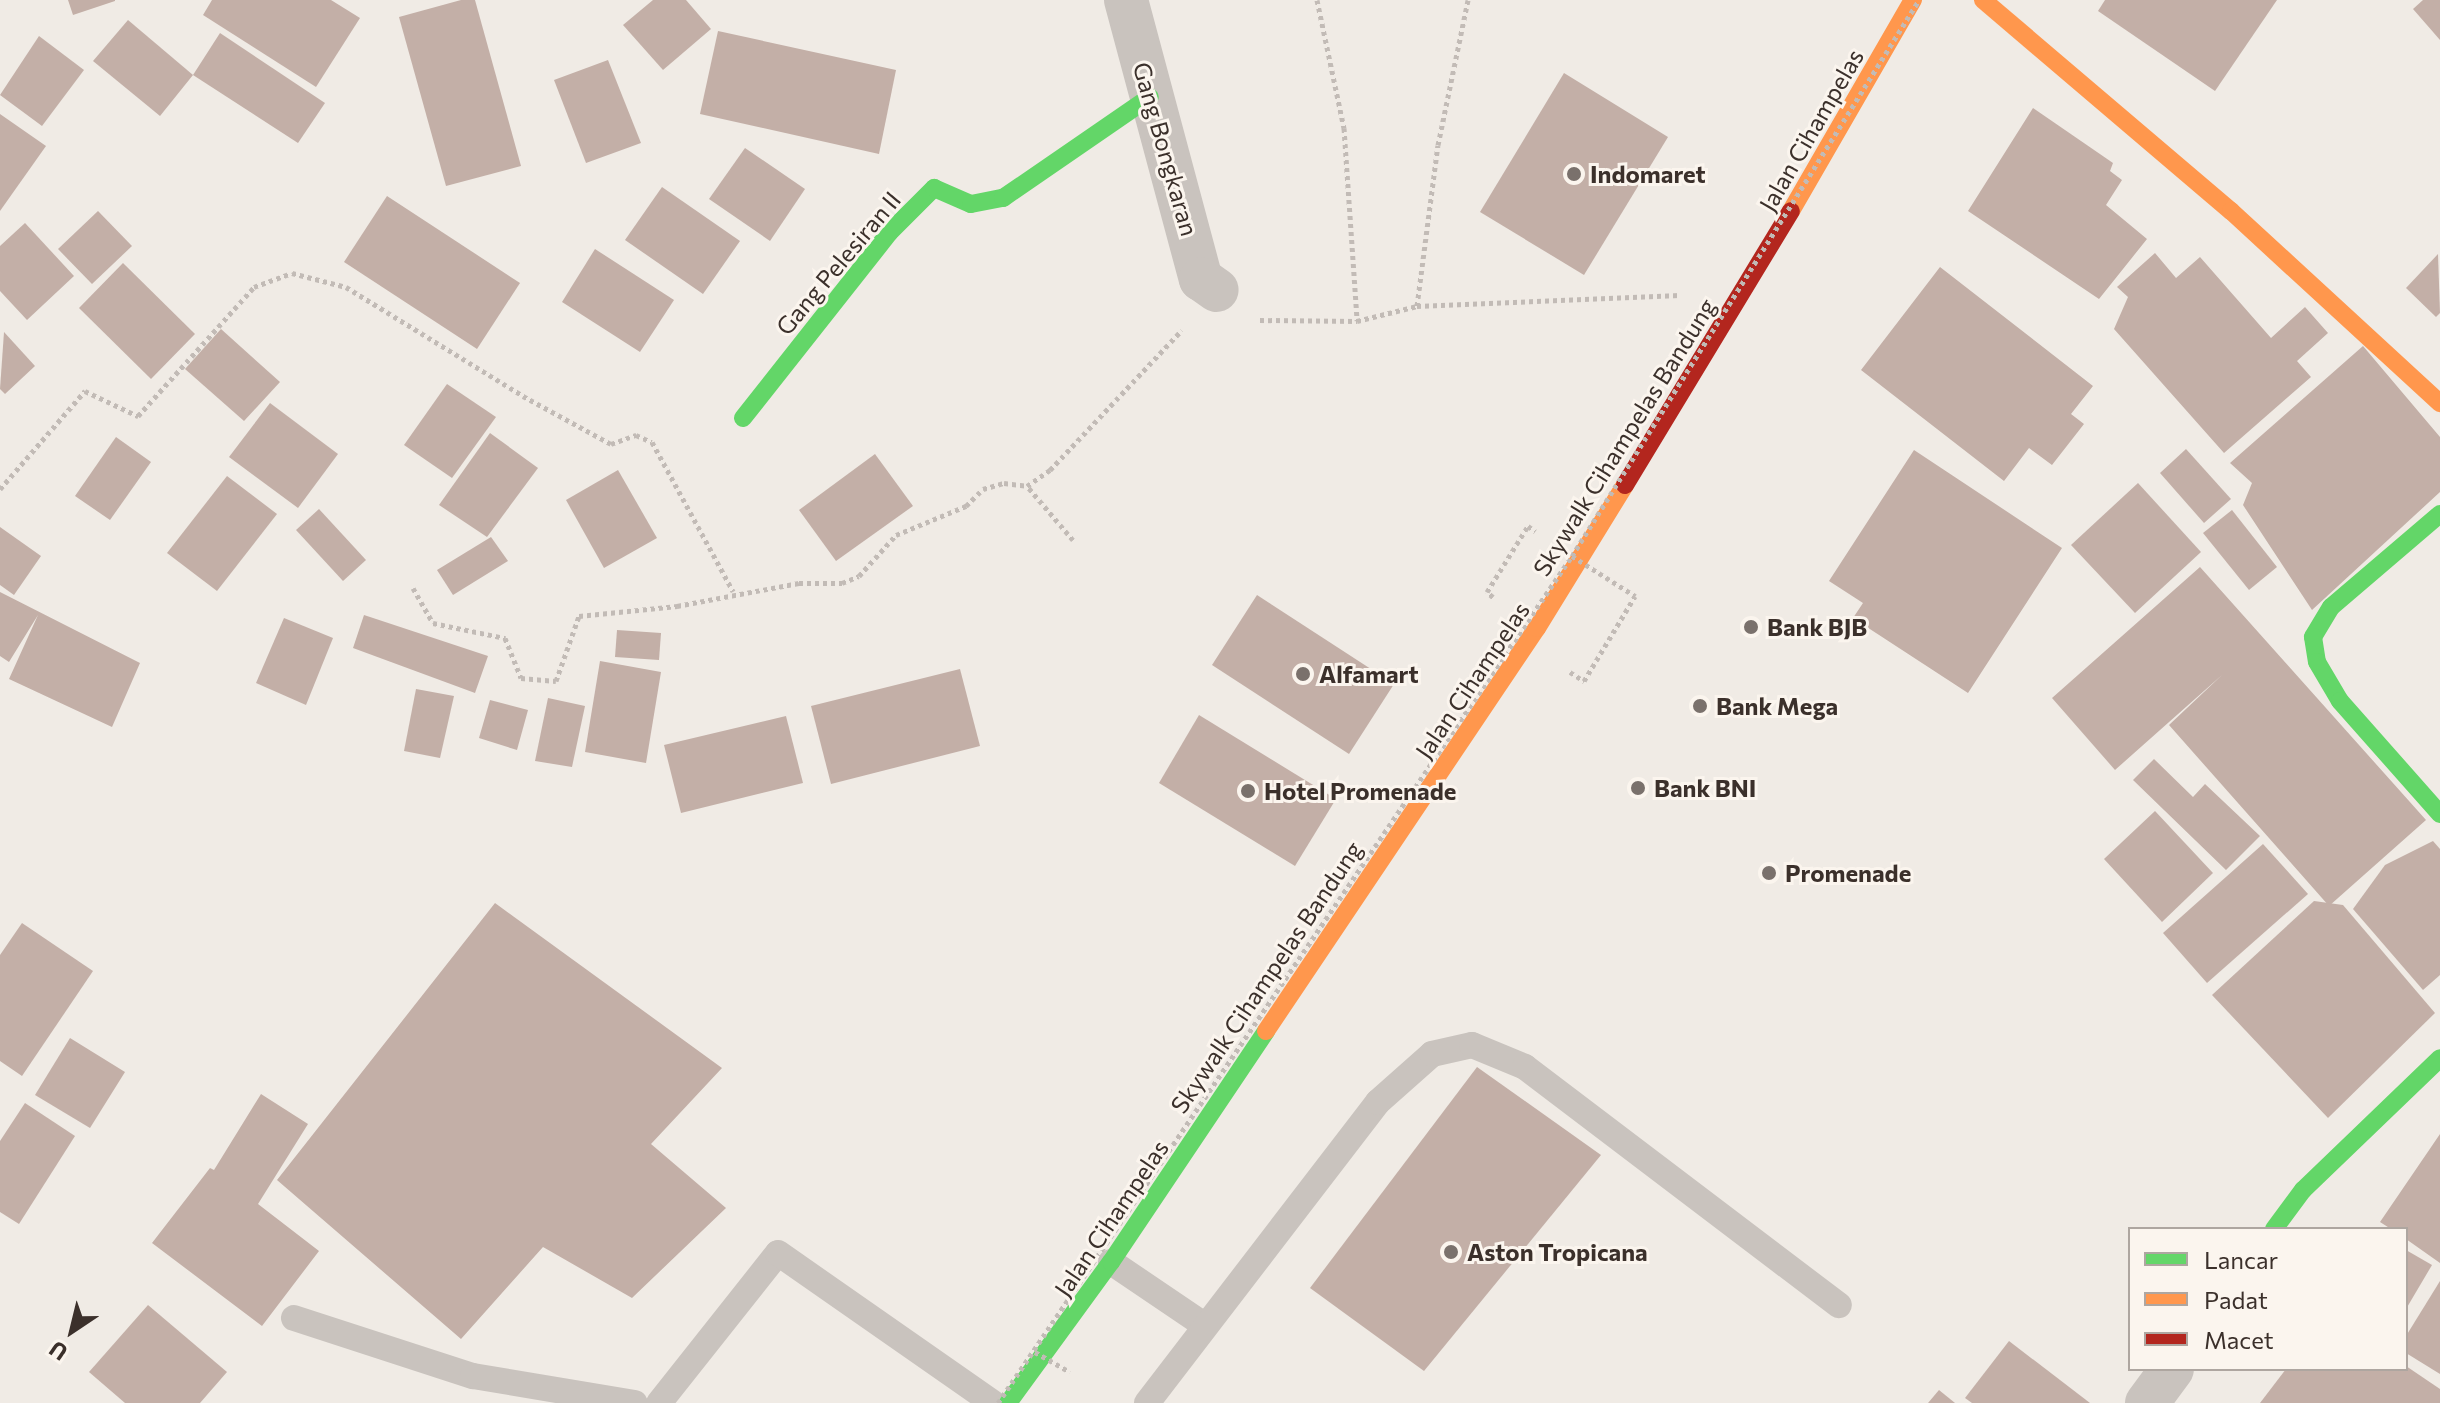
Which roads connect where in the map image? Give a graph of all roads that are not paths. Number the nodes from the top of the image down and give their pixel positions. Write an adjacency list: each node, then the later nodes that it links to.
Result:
1 (1126, 0): 4 (street, Gang Bongkaran)
2 (1916, 0): 12 (street, Jalan Cihampelas)
3 (1983, 0): 6 (street)
4 (1150, 97): 5 (street, Gang Bongkaran); 7 (street, Gang Pelesiran II)
5 (1217, 290)
6 (2440, 403)
7 (743, 418)
8 (2440, 514): 9 (street)
9 (2440, 814)
10 (2440, 1058): 11 (street)
11 (2275, 1227)
12 (1111, 1262): 15 (lane); 20 (street, Jalan Cihampelas)
13 (1839, 1305): 15 (lane)
14 (294, 1318): 17 (lane)
15 (1204, 1325): 21 (lane)
16 (2171, 1371): 22 (street)
17 (635, 1403)
18 (659, 1403): 19 (lane)
19 (996, 1403)
20 (1008, 1403)
21 (1147, 1403)
22 (2147, 1403)

